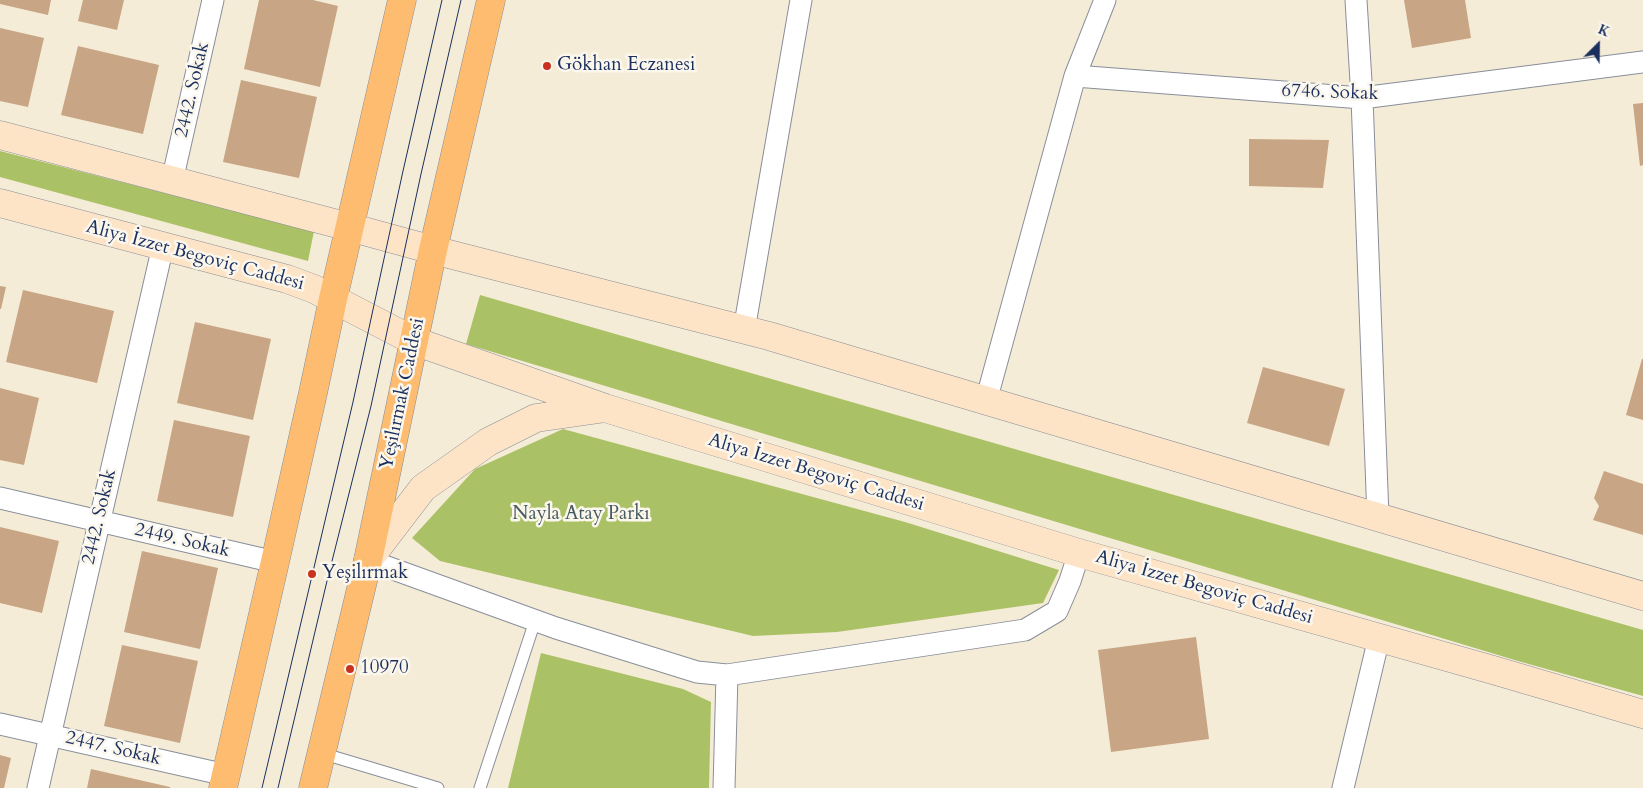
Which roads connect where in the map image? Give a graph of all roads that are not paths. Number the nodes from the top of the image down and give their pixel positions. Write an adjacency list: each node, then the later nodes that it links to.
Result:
1 (213, 0): 11 (street, 2442. Sokak)
2 (402, 0): 13 (main road)
3 (491, 0): 15 (main road, Yeşilırmak Caddesi)
4 (801, 0): 17 (street)
5 (1104, 0): 8 (street)
6 (1356, 0): 9 (street)
7 (1643, 62): 9 (street, 6746. Sokak)
8 (1075, 76): 9 (street, 6746. Sokak); 19 (street)
9 (1362, 98): 22 (street)
10 (0, 135): 11 (main road)
11 (172, 181): 13 (main road)
12 (0, 203): 14 (main road, Aliya İzzet Begoviç Caddesi)
13 (349, 227): 15 (main road); 16 (main road)
14 (163, 246): 16 (main road, Aliya İzzet Begoviç Caddesi); 23 (street, 2442. Sokak)
15 (434, 250): 17 (main road); 18 (main road, Yeşilırmak Caddesi)
16 (333, 299): 18 (main road, Aliya İzzet Begoviç Caddesi); 26 (main road)
17 (744, 330): 19 (main road)
18 (414, 341): 20 (main road, Aliya İzzet Begoviç Caddesi); 25 (main road, Yeşilırmak Caddesi)
19 (986, 401): 22 (main road)
20 (605, 408): 24 (main road, Aliya İzzet Begoviç Caddesi); 25 (main road)
21 (0, 498): 23 (street, 2449. Sokak)
22 (1378, 517): 27 (main road)
23 (99, 521): 26 (street, 2449. Sokak); 33 (street, 2442. Sokak)
24 (1079, 553): 29 (main road, Aliya İzzet Begoviç Caddesi); 30 (street)
25 (368, 560): 28 (street); 34 (main road, Yeşilırmak Caddesi)
26 (276, 562): 35 (main road)
27 (1643, 596)
28 (535, 621): 30 (street); 39 (lane)
29 (1379, 638): 31 (main road, Aliya İzzet Begoviç Caddesi); 41 (street)
30 (727, 674): 40 (street)
31 (1643, 714)
32 (0, 724): 33 (street, 2447. Sokak)
33 (50, 735): 35 (street, 2447. Sokak); 36 (street, 2442. Sokak)
34 (321, 754): 37 (main road, Yeşilırmak Caddesi); 38 (lane)
35 (224, 781)
36 (38, 788)
37 (313, 788)
38 (438, 788)
39 (480, 788)
40 (724, 788)
41 (1343, 788)

